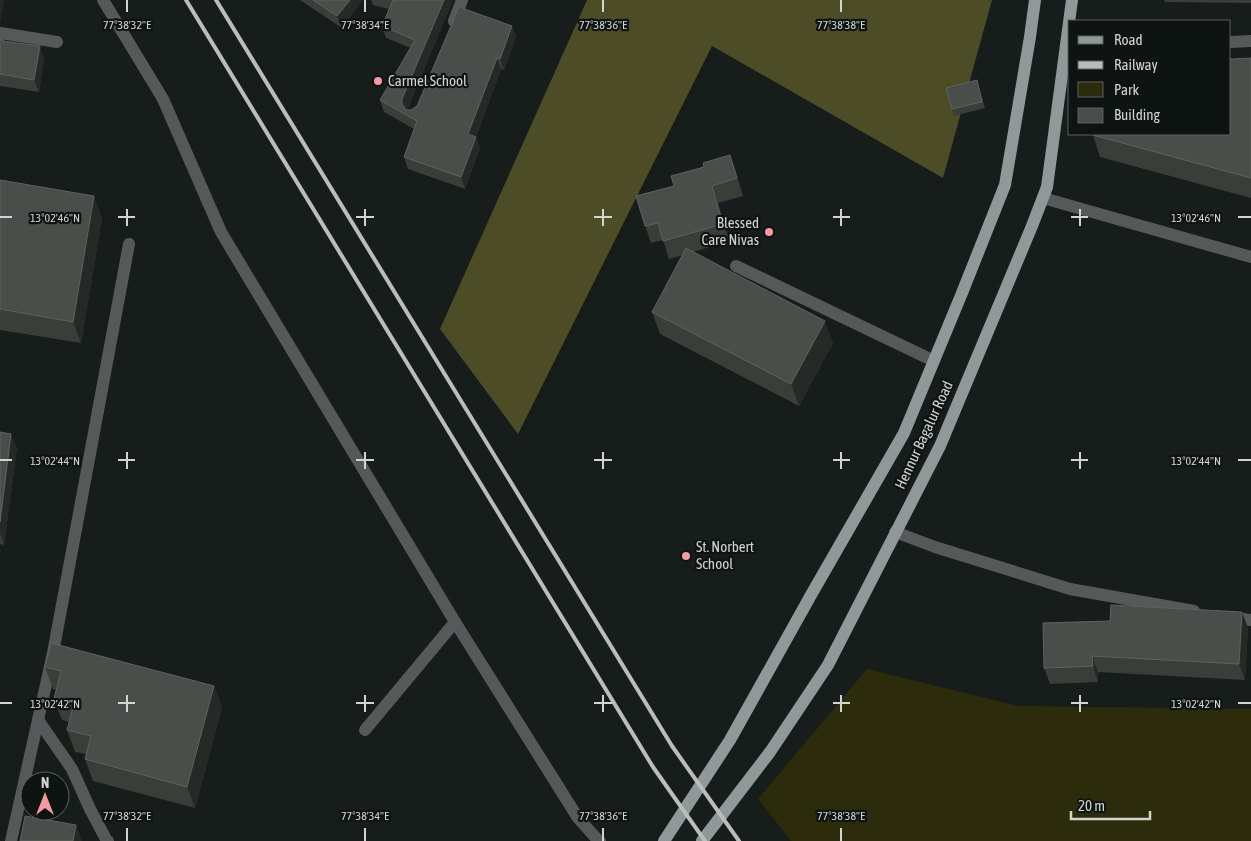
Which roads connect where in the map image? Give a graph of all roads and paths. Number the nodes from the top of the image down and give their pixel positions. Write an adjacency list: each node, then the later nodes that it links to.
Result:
1 (103, 0): 19 (street)
2 (462, 0): 7 (street)
3 (1035, 0): 16 (main road, Hennur Bagalur Road)
4 (1072, 0): 5 (main road, Hennur Bagalur Road)
5 (1070, 20)
6 (0, 32): 10 (street)
7 (448, 35)
8 (1068, 40): 12 (main road, Hennur Bagalur Road)
9 (1251, 40): 11 (street)
10 (57, 42)
11 (1231, 42)
12 (1043, 198): 14 (street); 17 (main road, Hennur Bagalur Road)
13 (130, 244): 20 (street)
14 (1251, 257)
15 (736, 266): 16 (street)
16 (934, 361): 25 (main road, Hennur Bagalur Road)
17 (896, 532): 18 (street); 26 (main road, Hennur Bagalur Road)
18 (1251, 620)
19 (455, 622): 21 (street); 24 (street)
20 (38, 720): 22 (street); 23 (street)
21 (365, 730)
22 (11, 841)
23 (108, 841)
24 (600, 841)
25 (664, 841)
26 (702, 841)

